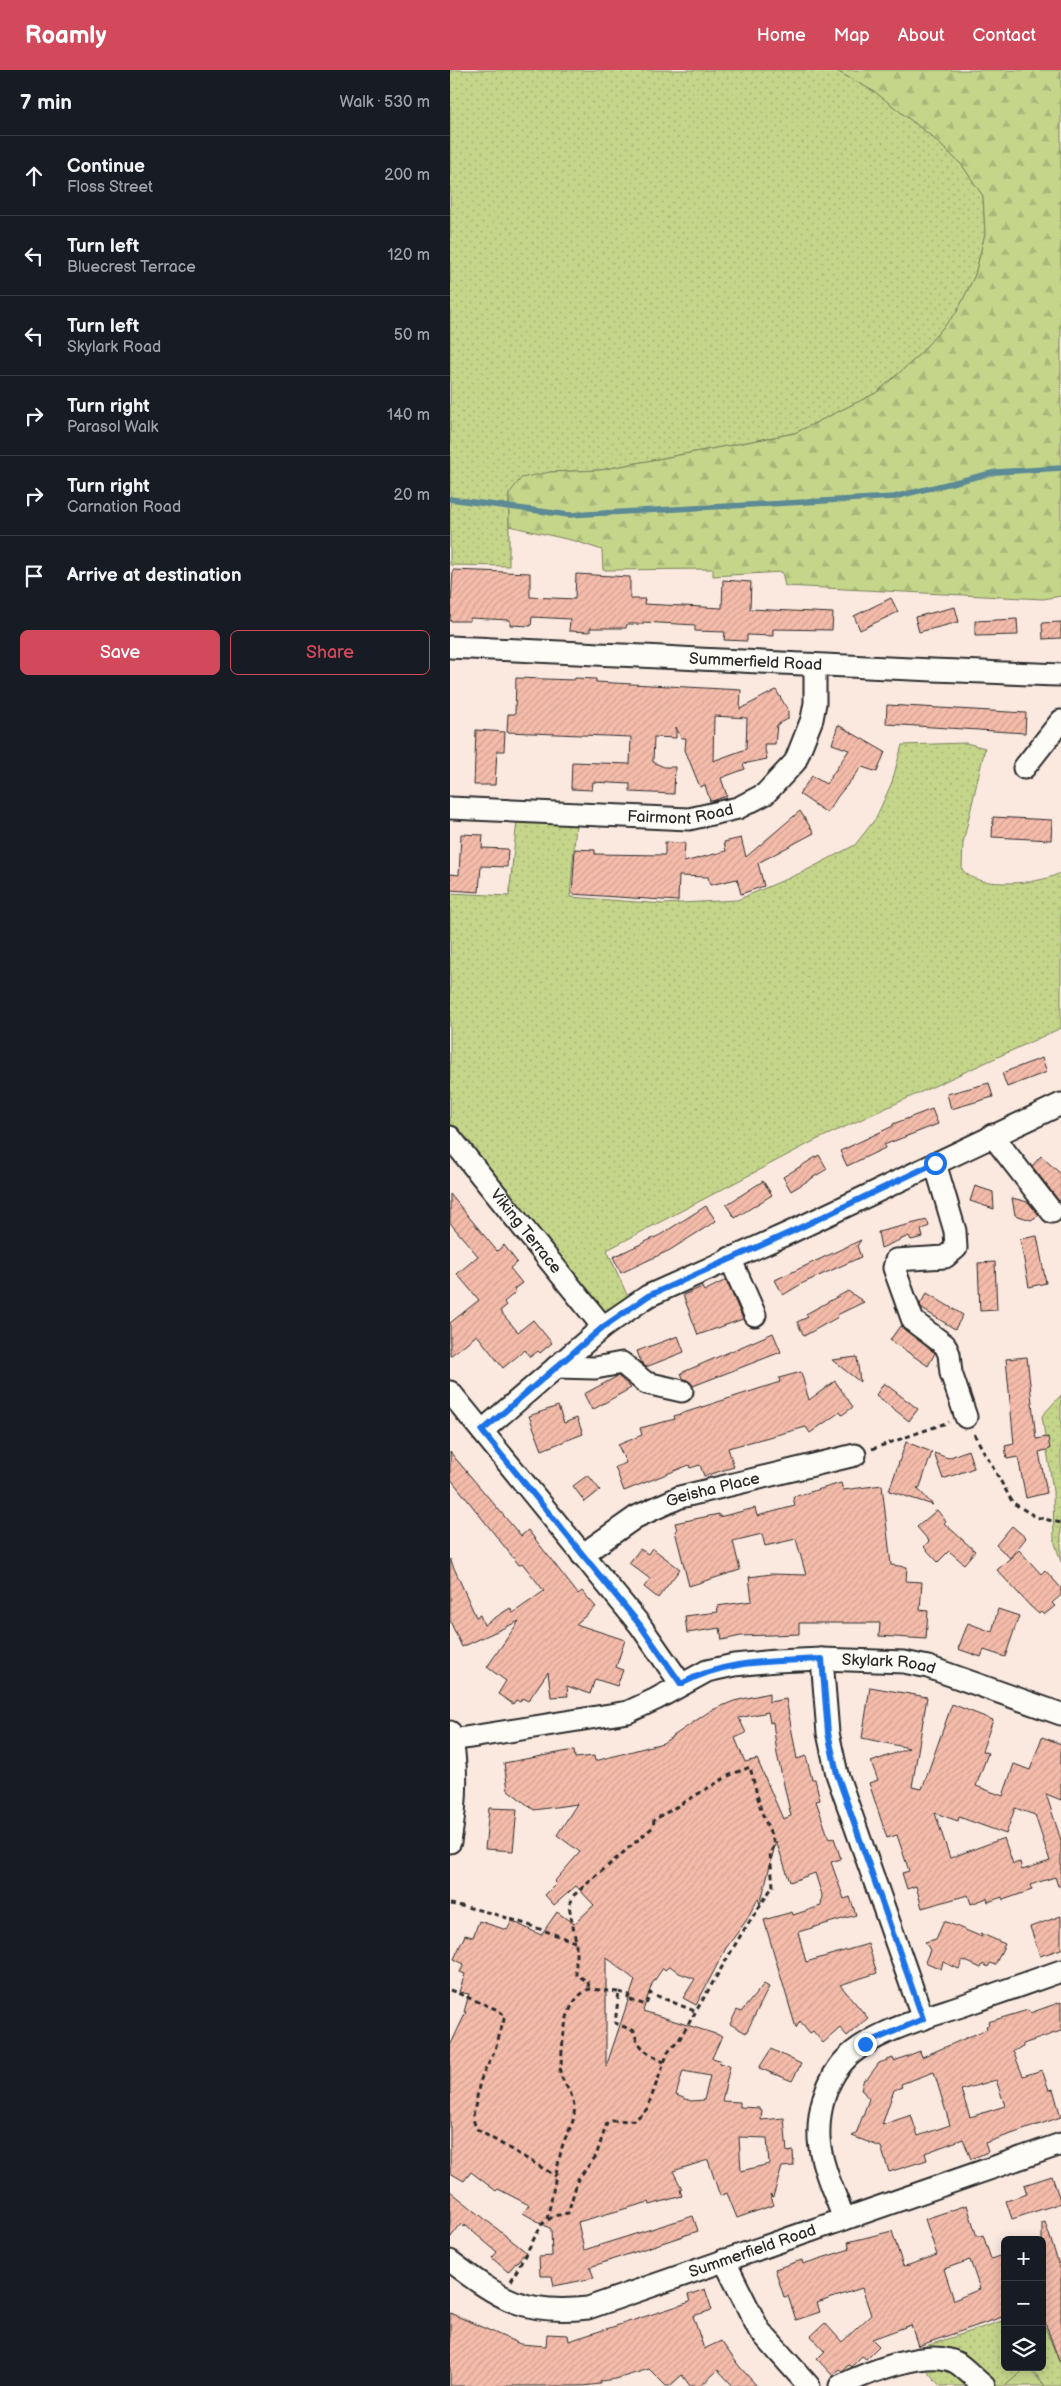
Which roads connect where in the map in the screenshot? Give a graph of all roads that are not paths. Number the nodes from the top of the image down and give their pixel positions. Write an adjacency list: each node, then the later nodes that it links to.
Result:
1 (450, 647): 2 (street, Summerfield Road)
2 (815, 666): 3 (street, Summerfield Road); 6 (street, Fairmont Road)
3 (1061, 675)
4 (1061, 721): 5 (street)
5 (1024, 768)
6 (450, 808)
7 (1056, 1113): 8 (street)
8 (992, 1135): 10 (street); 11 (street)
9 (450, 1137): 14 (street, Viking Terrace)
10 (935, 1163): 12 (street); 18 (street)
11 (1052, 1212)
12 (730, 1258): 13 (street); 14 (street)
13 (755, 1315)
14 (603, 1327): 15 (street)
15 (556, 1367): 16 (street); 19 (street)
16 (682, 1390)
17 (450, 1392): 19 (street)
18 (966, 1417)
19 (482, 1431): 21 (street)
20 (855, 1455): 21 (street, Geisha Place)
21 (582, 1555): 23 (street)
22 (822, 1659): 23 (street, Skylark Road); 24 (street, Skylark Road); 28 (street)
23 (681, 1684): 25 (street, Skylark Road)
24 (1061, 1714)
25 (451, 1736): 26 (street)
26 (450, 1842)
27 (1061, 1971): 28 (street)
28 (923, 2019): 30 (street)
29 (1061, 2144): 30 (street, Summerfield Road)
30 (844, 2219): 31 (street, Summerfield Road)
31 (724, 2260): 32 (street, Summerfield Road); 33 (street)
32 (450, 2261)
33 (809, 2386)
34 (840, 2386): 35 (street)
35 (984, 2386)

